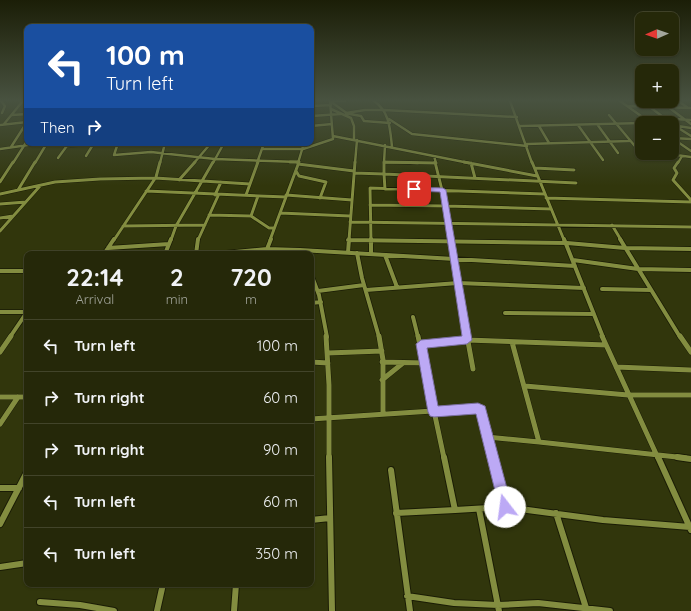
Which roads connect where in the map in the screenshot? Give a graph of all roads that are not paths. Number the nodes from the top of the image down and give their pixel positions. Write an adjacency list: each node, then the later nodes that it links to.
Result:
1 (22, 130): 36 (street)
2 (332, 130): 12 (street)
3 (355, 130): 16 (street)
4 (390, 130): 37 (street)
5 (404, 130): 22 (street)
6 (521, 130): 22 (street)
7 (541, 130): 20 (street)
8 (581, 130): 18 (street)
9 (601, 130): 19 (street)
10 (621, 130): 17 (street)
11 (681, 130): 13 (street)
12 (333, 136): 16 (street); 34 (street)
13 (691, 136)
14 (679, 138): 15 (street)
15 (691, 139)
16 (355, 140): 35 (street); 62 (street)
17 (630, 141): 19 (street); 38 (street)
18 (591, 142): 19 (street); 20 (street); 53 (street)
19 (609, 142): 43 (street)
20 (548, 143): 22 (street)
21 (679, 143): 42 (street)
22 (526, 145): 59 (street)
23 (23, 146): 36 (street); 71 (street)
24 (45, 146): 77 (street)
25 (67, 146): 51 (street)
26 (93, 146): 45 (street)
27 (117, 146): 44 (street)
28 (164, 146): 44 (street)
29 (208, 146): 49 (street)
30 (222, 146): 52 (street)
31 (263, 146): 40 (street)
32 (304, 146): 41 (street)
33 (313, 146): 41 (street)
34 (314, 146)
35 (385, 146): 37 (street); 55 (street)
36 (11, 147): 39 (street)
37 (392, 147): 46 (street)
38 (635, 147)
39 (0, 149)
40 (262, 149): 41 (street); 54 (street)
41 (303, 149): 56 (street)
42 (691, 151)
43 (618, 153)
44 (162, 154): 49 (street); 66 (street)
45 (86, 156)
46 (434, 156): 57 (street); 58 (street)
47 (679, 156): 48 (street)
48 (682, 156): 50 (street); 89 (street)
49 (199, 157): 52 (street); 68 (street)
50 (691, 157)
51 (58, 158)
52 (215, 159): 54 (street); 69 (street)
53 (602, 160)
54 (258, 161): 56 (street); 74 (street)
55 (384, 162): 57 (street); 63 (street)
56 (298, 163): 61 (street); 62 (street)
57 (436, 163): 64 (street)
58 (471, 163): 65 (street); 67 (street)
59 (534, 168): 60 (street); 65 (street)
60 (574, 170)
61 (296, 171): 85 (street); 87 (street)
62 (354, 172): 63 (street); 88 (street)
63 (384, 174): 64 (street); 76 (street)
64 (440, 176): 67 (street); 78 (street)
65 (537, 176): 70 (street)
66 (155, 178): 68 (street); 75 (street); 79 (street)
67 (475, 178): 70 (street)
68 (179, 180): 69 (street)
69 (202, 181): 72 (street); 81 (street)
70 (540, 181): 73 (street); 86 (street)
71 (0, 182)
72 (221, 182): 74 (street); 83 (street)
73 (576, 183)
74 (250, 184): 82 (street)
75 (40, 186): 77 (street); 90 (street)
76 (385, 189): 78 (street); 92 (street)
77 (18, 190): 80 (street)
78 (443, 190): 86 (street); 93 (street)
79 (146, 191): 81 (street); 107 (street)
80 (0, 194)
81 (193, 194): 83 (street); 108 (street)
82 (246, 195): 83 (street); 84 (street)
83 (217, 196): 96 (street)
84 (258, 196): 85 (street); 98 (street)
85 (286, 196): 87 (street); 95 (street)
86 (545, 196): 89 (street); 94 (street)
87 (320, 198): 88 (street)
88 (352, 200): 99 (street)
89 (691, 201)
90 (26, 202): 91 (street); 97 (street)
91 (0, 204)
92 (370, 205): 93 (street); 102 (street)
93 (446, 206): 94 (street); 103 (street)
94 (551, 209): 104 (street)
95 (280, 213): 99 (street); 110 (street)
96 (209, 215): 98 (street); 105 (street)
97 (13, 216): 100 (street); 111 (street)
98 (251, 216): 110 (street)
99 (350, 216): 101 (street)
100 (0, 218)
101 (350, 222): 102 (street); 112 (street)
102 (370, 222): 103 (street); 113 (street)
103 (448, 223): 104 (street); 114 (street)
104 (557, 224): 106 (street); 115 (street)
105 (205, 225): 108 (street); 123 (street)
106 (612, 225): 109 (street); 118 (street)
107 (123, 226): 108 (street); 117 (street)
108 (176, 226): 116 (street)
109 (691, 227)
110 (274, 228): 119 (street)
111 (0, 231)
112 (348, 240): 113 (street); 127 (street)
113 (370, 240): 114 (street); 129 (street)
114 (451, 242): 115 (street); 131 (street)
115 (566, 243): 118 (street); 132 (street)
116 (169, 244): 117 (street); 122 (street)
117 (108, 248): 121 (street)
118 (625, 248): 120 (street); 134 (street)
119 (267, 249): 124 (street); 125 (street)
120 (691, 249)
121 (106, 251)
122 (166, 251)
123 (196, 251)
124 (262, 251)
125 (290, 251)
126 (314, 252): 127 (street)
127 (348, 253): 128 (street)
128 (357, 253): 129 (street); 140 (street)
129 (371, 254): 130 (street)
130 (385, 255): 131 (street); 141 (street)
131 (453, 259): 133 (street); 139 (street)
132 (573, 260): 133 (street); 134 (street)
133 (575, 266): 142 (street)
134 (638, 269): 135 (street); 145 (street)
135 (691, 270)
136 (0, 271): 137 (street)
137 (24, 271)
138 (314, 282): 146 (street)
139 (458, 283): 141 (street); 142 (street); 155 (street)
140 (364, 285): 143 (street); 146 (street)
141 (397, 287): 143 (street)
142 (584, 288): 152 (street)
143 (366, 290): 159 (street)
144 (602, 290): 145 (street)
145 (651, 290): 161 (street)
146 (318, 292): 147 (street)
147 (321, 302): 148 (street); 162 (street)
148 (314, 303)
149 (0, 312): 150 (street)
150 (24, 312)
151 (505, 314): 152 (street)
152 (594, 314): 158 (street)
153 (24, 316): 160 (street)
154 (413, 317): 157 (street)
155 (467, 340): 156 (street); 157 (street); 169 (street)
156 (512, 342): 158 (street); 172 (street)
157 (421, 344): 167 (street)
158 (606, 345): 168 (street)
159 (382, 351): 162 (street); 164 (street)
160 (0, 352)
161 (691, 352)
162 (328, 353): 166 (street)
163 (314, 362): 166 (street)
164 (382, 362): 165 (street); 171 (street)
165 (404, 362): 167 (street); 171 (street)
166 (328, 363): 180 (street)
167 (425, 363): 178 (street)
168 (616, 367): 170 (street); 174 (street)
169 (473, 369)
170 (691, 370)
171 (382, 380): 179 (street)
172 (525, 386): 174 (street); 184 (street)
173 (691, 394): 174 (street)
174 (628, 395): 185 (street)
175 (0, 397): 176 (street)
176 (18, 397): 177 (street); 182 (street)
177 (24, 397)
178 (434, 412): 179 (street); 183 (street); 193 (street)
179 (383, 414): 180 (street)
180 (329, 417): 181 (street); 196 (street)
181 (314, 419)
182 (0, 424)
183 (487, 437): 184 (street); 191 (street)
184 (539, 442): 185 (street)
185 (656, 455): 186 (street); 199 (street)
186 (691, 459)
187 (391, 470): 194 (street)
188 (24, 478): 190 (street)
189 (0, 488): 190 (street)
190 (19, 488): 198 (street)
191 (505, 507): 192 (street); 195 (street)
192 (479, 508): 193 (street); 207 (street)
193 (456, 510): 194 (street)
194 (396, 513): 204 (street)
195 (556, 514): 199 (street); 208 (street)
196 (330, 518): 197 (street); 212 (street)
197 (314, 520)
198 (0, 524)
199 (690, 528)
200 (24, 563): 201 (street)
201 (0, 567)
202 (162, 587): 210 (street)
203 (236, 587): 211 (street)
204 (407, 596): 207 (street); 213 (street)
205 (40, 602): 206 (street)
206 (79, 608): 209 (street)
207 (498, 608): 208 (street)
208 (587, 609): 214 (street)
209 (114, 611)
210 (157, 611)
211 (234, 611)
212 (332, 611)
213 (410, 611)
214 (610, 611)

